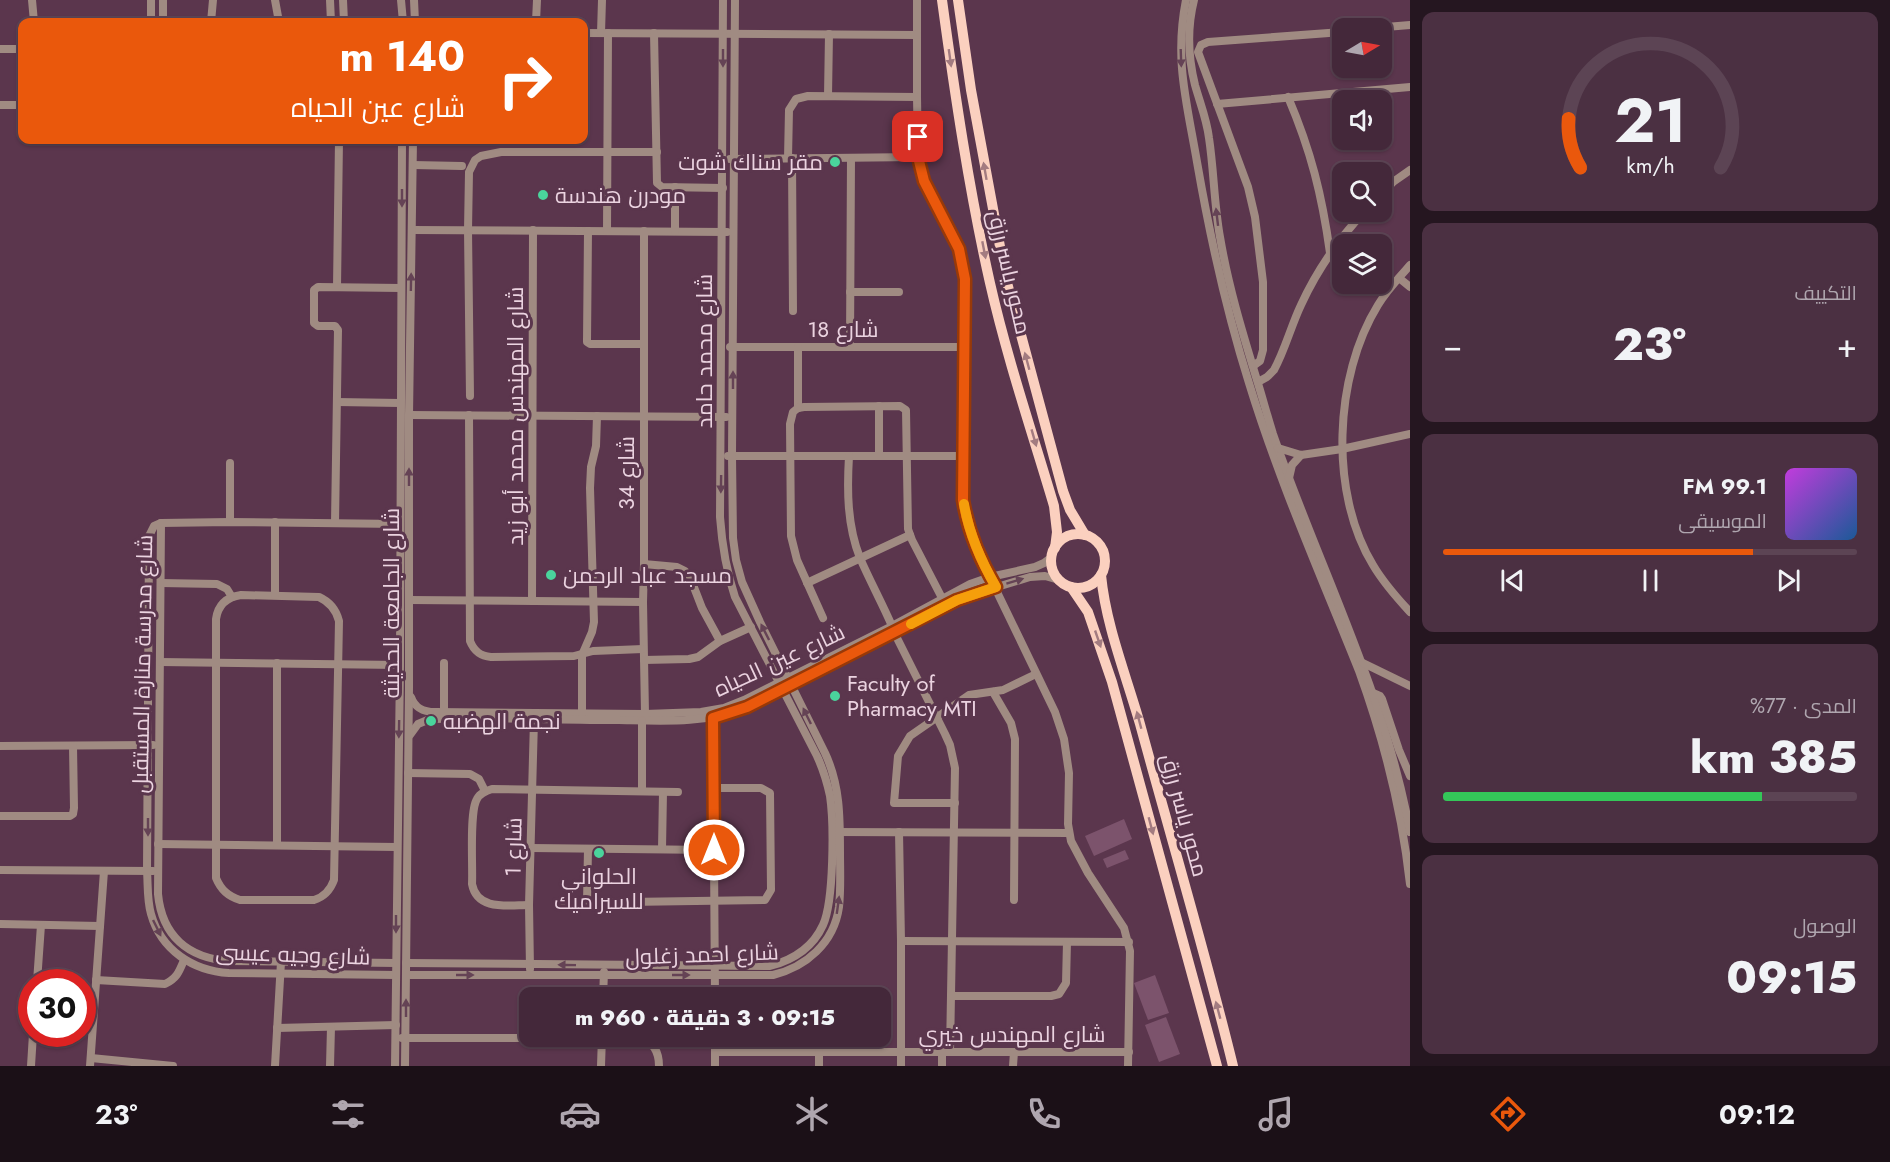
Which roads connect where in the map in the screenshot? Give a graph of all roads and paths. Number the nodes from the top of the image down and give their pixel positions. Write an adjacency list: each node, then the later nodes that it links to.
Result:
1 (32, 0): 19 (street)
2 (151, 0): 20 (street)
3 (163, 0): 21 (street)
4 (213, 0): 22 (street)
5 (275, 0): 23 (street)
6 (330, 0): 24 (street)
7 (343, 0): 25 (street)
8 (401, 0): 26 (street)
9 (414, 0): 27 (street)
10 (537, 0): 28 (street)
11 (602, 0): 32 (street)
12 (723, 0): 35 (street, شارع محمد حامد)
13 (735, 0): 36 (street, شارع محمد حامد)
14 (917, 0): 38 (street)
15 (942, 0): 127 (main road, محور ياسر رزق, one-way to 127)
16 (958, 0): 125 (main road, محور ياسر رزق, one-way to 16)
17 (1186, 0): 51 (street, one-way to 51)
18 (1194, 0): 59 (street)
19 (34, 18)
20 (151, 18)
21 (163, 18)
22 (212, 18)
23 (278, 18)
24 (331, 18)
25 (344, 18)
26 (403, 18)
27 (415, 18)
28 (536, 18)
29 (1410, 25): 30 (street)
30 (1392, 26)
31 (588, 33): 32 (street)
32 (605, 33): 33 (street); 52 (street)
33 (654, 33): 35 (street); 53 (street)
34 (1332, 33): 45 (street)
35 (723, 34): 36 (street); 57 (street, شارع محمد حامد, one-way to 57)
36 (735, 34): 37 (street); 58 (street, شارع محمد حامد)
37 (829, 34): 38 (street); 42 (street)
38 (917, 35): 44 (street)
39 (0, 49): 40 (street)
40 (18, 49)
41 (1410, 87): 43 (street)
42 (828, 96): 44 (street); 55 (street)
43 (1288, 97): 45 (street); 76 (street)
44 (916, 98): 54 (street)
45 (1217, 104): 93 (street)
46 (0, 105): 47 (street)
47 (18, 105)
48 (339, 144): 79 (street)
49 (402, 144): 81 (street, شارع الجامعة الحديثة, one-way to 81)
50 (413, 144): 60 (street, شارع الجامعة الحديثة)
51 (1195, 151): 59 (street); 210 (street)
52 (607, 152): 53 (street); 68 (street); 71 (street)
53 (657, 152): 64 (street)
54 (918, 157): 56 (street); 92 (street)
55 (790, 158): 56 (street); 58 (street); 86 (street)
56 (851, 158): 82 (street)
57 (723, 159): 58 (street); 65 (street, شارع محمد حامد)
58 (734, 159): 75 (street, شارع محمد حامد)
59 (1211, 164): 93 (street, one-way to 59)
60 (413, 165): 61 (street); 67 (street, شارع الجامعة الحديثة)
61 (462, 166)
62 (1410, 170): 63 (street)
63 (1392, 185)
64 (675, 187): 65 (street); 73 (street)
65 (723, 188): 74 (street, شارع محمد حامد)
66 (1356, 222): 76 (street)
67 (412, 230): 68 (street); 85 (street, شارع الجامعة الحديثة, one-way to 67)
68 (468, 230): 69 (street); 95 (street)
69 (533, 230): 70 (street); 102 (street, شارع المهندس محمد أبو زيد)
70 (588, 231): 71 (street); 87 (street)
71 (607, 231): 72 (street)
72 (644, 231): 73 (street); 87 (street, شارع 34)
73 (675, 231): 74 (street)
74 (723, 232): 75 (street); 88 (street, شارع محمد حامد)
75 (734, 232): 89 (street, شارع محمد حامد)
76 (1330, 253): 94 (street)
77 (1410, 265): 78 (street)
78 (1399, 278): 80 (street); 109 (street)
79 (337, 287): 81 (street); 96 (street)
80 (1410, 287)
81 (401, 288): 84 (street, شارع الجامعة الحديثة)
82 (850, 292): 83 (street); 91 (street)
83 (898, 292)
84 (401, 311): 85 (street); 97 (street, شارع الجامعة الحديثة)
85 (411, 311): 100 (street, شارع الجامعة الحديثة)
86 (793, 311)
87 (644, 344): 104 (street, شارع 34)
88 (722, 347): 89 (street, شارع 18); 105 (street, شارع محمد حامد)
89 (733, 347): 90 (street, شارع 18); 106 (street, شارع محمد حامد, one-way to 89)
90 (798, 347): 91 (street, شارع 18); 99 (street)
91 (850, 347): 92 (street, شارع 18)
92 (963, 347): 117 (street)
93 (1253, 366): 94 (street)
94 (1258, 382): 108 (street)
95 (470, 396)
96 (337, 402): 97 (street); 123 (street)
97 (400, 403): 124 (street, شارع الجامعة الحديثة)
98 (879, 406): 99 (street); 115 (street); 116 (street)
99 (798, 408): 113 (street)
100 (409, 415): 101 (street); 132 (street, شارع الجامعة الحديثة, one-way to 100)
101 (469, 415): 102 (street); 142 (street)
102 (533, 416): 103 (street); 143 (street, شارع المهندس محمد أبو زيد)
103 (597, 416): 104 (street); 144 (street)
104 (643, 416): 105 (street); 129 (street, شارع 34)
105 (722, 417): 106 (street); 111 (street, شارع محمد حامد)
106 (732, 417): 112 (street, شارع محمد حامد)
107 (1410, 434): 109 (street)
108 (1278, 448): 110 (street); 119 (street)
109 (1342, 449): 110 (street); 146 (street)
110 (1300, 455): 119 (street)
111 (722, 456): 112 (street); 148 (street, شارع محمد حامد, one-way to 148)
112 (732, 456): 113 (street); 163 (street, شارع محمد حامد, one-way to 112)
113 (789, 456): 114 (street); 135 (street)
114 (849, 456): 115 (street); 128 (street)
115 (879, 456): 116 (street)
116 (907, 456): 117 (street); 126 (street)
117 (963, 456): 131 (street)
118 (230, 463): 120 (street)
119 (1289, 478): 158 (street)
120 (230, 522): 121 (street); 122 (street)
121 (276, 522): 123 (street); 138 (street)
122 (161, 523): 134 (street, شارع مدرسة منارة المستقبل); 175 (street, شارع مدرسة منارة المستقبل)
123 (335, 523): 124 (street)
124 (400, 524): 132 (street, شارع الجامعة الحديثة)
125 (1085, 535): 127 (main road); 130 (main road)
126 (910, 536): 128 (street); 140 (street)
127 (1053, 552): 131 (street, شارع عين الحياه); 133 (main road)
128 (860, 557): 135 (street); 149 (street)
129 (644, 564): 145 (street, شارع 34); 150 (street)
130 (1101, 575): 137 (main road); 274 (main road, محور ياسر رزق, one-way to 130)
131 (990, 577): 136 (street); 140 (street, شارع عين الحياه)
132 (405, 578): 141 (street, شارع الجامعة الحديثة); 160 (street, شارع الجامعة الحديثة)
133 (1059, 580): 136 (street, شارع عين الحياه, one-way to 133); 137 (main road)
134 (160, 583): 139 (street); 154 (street, شارع مدرسة منارة المستقبل)
135 (807, 583): 147 (street)
136 (996, 587): 149 (street, شارع عين الحياه); 161 (street)
137 (1071, 587): 273 (main road, محور ياسر رزق, one-way to 273)
138 (275, 595): 139 (street); 159 (street)
139 (232, 597): 155 (street)
140 (942, 598): 149 (street, شارع عين الحياه)
141 (409, 600): 142 (street); 165 (street, شارع الجامعة الحديثة)
142 (469, 601): 143 (street); 152 (street)
143 (532, 601): 144 (street)
144 (593, 602): 145 (street); 152 (street)
145 (643, 602): 151 (street, شارع 34)
146 (1410, 612)
147 (823, 618)
148 (751, 627): 150 (street); 163 (street, شارع محمد حامد)
149 (893, 629): 163 (street, شارع عين الحياه); 172 (street)
150 (720, 641): 153 (street)
151 (644, 649): 152 (street); 153 (street, شارع 34)
152 (582, 655): 170 (street)
153 (644, 660): 171 (street, شارع 34)
154 (160, 662): 155 (street); 178 (street, شارع مدرسة منارة المستقبل)
155 (216, 662): 156 (street); 198 (street)
156 (277, 663): 159 (street); 199 (street)
157 (444, 663): 168 (street)
158 (1363, 663): 162 (street); 167 (street)
159 (337, 664): 160 (street); 200 (street)
160 (400, 664): 189 (street, شارع الجامعة الحديثة, one-way to 189)
161 (1036, 674): 166 (street); 196 (street)
162 (1387, 674): 164 (street); 167 (street)
163 (785, 683): 169 (street, شارع عين الحياه); 191 (street, شارع احمد زغلول)
164 (1410, 686)
165 (409, 688): 168 (street, شارع عين الحياه); 174 (street, شارع الجامعة الحديثة)
166 (993, 692): 172 (street); 195 (street)
167 (1373, 692): 179 (street)
168 (444, 713): 170 (street, شارع عين الحياه)
169 (713, 714): 171 (street, شارع عين الحياه); 182 (street)
170 (582, 715): 171 (street, شارع عين الحياه)
171 (644, 717): 173 (street, شارع عين الحياه); 185 (street, شارع 34)
172 (937, 717): 188 (street); 188 (street)
173 (534, 720): 174 (street, شارع عين الحياه); 183 (street, شارع 1)
174 (409, 738): 180 (street, شارع الجامعة الحديثة)
175 (148, 745): 177 (street); 178 (street); 208 (street, شارع مدرسة منارة المستقبل, one-way to 208)
176 (0, 746): 177 (street)
177 (73, 746): 190 (street)
178 (159, 746): 197 (street, شارع مدرسة منارة المستقبل)
179 (1395, 751): 181 (street); 194 (street)
180 (408, 773): 184 (street); 189 (street, شارع الجامعة الحديثة)
181 (1410, 776)
182 (714, 788): 205 (street); 212 (street)
183 (532, 789): 184 (street); 185 (street); 202 (street, شارع 1)
184 (485, 791): 215 (street)
185 (642, 791): 186 (street)
186 (663, 792): 187 (street); 204 (street)
187 (678, 792)
188 (955, 803): 193 (street)
189 (402, 815): 201 (street, شارع الجامعة الحديثة); 226 (street, شارع الجامعة الحديثة)
190 (0, 816)
191 (836, 832): 192 (street); 230 (street, شارع احمد زغلول)
192 (899, 832): 193 (street); 219 (street)
193 (955, 832): 195 (street); 220 (street)
194 (1410, 832)
195 (1014, 833): 196 (street); 211 (street)
196 (1068, 833): 222 (street)
197 (158, 844): 198 (street); 209 (street, شارع مدرسة منارة المستقبل)
198 (216, 844): 199 (street); 200 (street)
199 (277, 845): 200 (street)
200 (334, 846): 201 (street)
201 (397, 847): 225 (street, شارع الجامعة الحديثة, one-way to 225)
202 (531, 848): 203 (street); 215 (street, شارع 1)
203 (588, 849): 204 (street); 213 (street)
204 (662, 849): 205 (street)
205 (714, 850): 212 (street)
206 (0, 870): 207 (street)
207 (104, 871): 208 (street); 218 (street)
208 (147, 871): 209 (street); 223 (street, شارع وجيه عيسى, one-way to 223)
209 (158, 871): 224 (street, شارع وجيه عيسى)
210 (1410, 884)
211 (1014, 900)
212 (714, 901): 213 (street); 230 (street)
213 (587, 902): 214 (street)
214 (559, 903)
215 (529, 905): 227 (street, شارع 1)
216 (0, 924): 217 (street)
217 (41, 925): 218 (street); 229 (street)
218 (100, 926): 236 (street)
219 (902, 941): 220 (street); 253 (street)
220 (952, 941): 221 (street); 239 (street)
221 (1067, 942): 222 (street); 239 (street)
222 (1129, 942): 256 (street)
223 (184, 960): 231 (street, شارع وجيه عيسى); 236 (street)
224 (281, 962): 225 (street, شارع وجيه عيسى); 231 (street)
225 (396, 963): 232 (street, شارع الجامعة الحديثة)
226 (406, 963): 227 (street, شارع احمد زغلول); 233 (street, شارع الجامعة الحديثة)
227 (530, 964): 228 (street, شارع احمد زغلول, one-way to 227); 234 (street, شارع 1)
228 (604, 965): 230 (street, شارع احمد زغلول); 235 (street)
229 (38, 969)
230 (715, 971): 235 (street, شارع احمد زغلول, one-way to 230); 238 (street)
231 (281, 974): 232 (street, شارع وجيه عيسى); 242 (street)
232 (396, 975): 240 (street, شارع الجامعة الحديثة)
233 (406, 975): 234 (street, شارع احمد زغلول, one-way to 234); 245 (street, شارع الجامعة الحديثة, one-way to 233)
234 (530, 975): 235 (street, شارع احمد زغلول)
235 (604, 975): 237 (street)
236 (96, 980)
237 (603, 987)
238 (715, 987)
239 (951, 996): 254 (street)
240 (396, 1025): 241 (street); 244 (street, شارع الجامعة الحديثة)
241 (331, 1027): 242 (street); 262 (street)
242 (277, 1028): 261 (street)
243 (519, 1037): 245 (street)
244 (396, 1038): 245 (street); 263 (street, شارع الجامعة الحديثة)
245 (406, 1038): 264 (street, شارع الجامعة الحديثة)
246 (32, 1047): 259 (street)
247 (91, 1047): 257 (street)
248 (602, 1047): 265 (street)
249 (654, 1047): 266 (street)
250 (715, 1047): 251 (street)
251 (715, 1052): 252 (street, شارع المهندس خيري); 267 (street)
252 (819, 1052): 253 (street, شارع المهندس خيري); 268 (street)
253 (901, 1052): 254 (street, شارع المهندس خيري); 269 (street)
254 (946, 1052): 255 (street, شارع المهندس خيري); 270 (street)
255 (1014, 1052): 256 (street, شارع المهندس خيري); 271 (street)
256 (1129, 1052): 272 (street)
257 (90, 1062): 258 (street)
258 (141, 1065): 260 (street)
259 (31, 1066)
260 (173, 1066)
261 (275, 1066)
262 (330, 1066)
263 (395, 1066)
264 (405, 1066)
265 (601, 1066)
266 (659, 1066)
267 (715, 1066)
268 (819, 1066)
269 (901, 1066)
270 (942, 1066)
271 (1013, 1066)
272 (1128, 1066)
273 (1216, 1066)
274 (1233, 1066)

